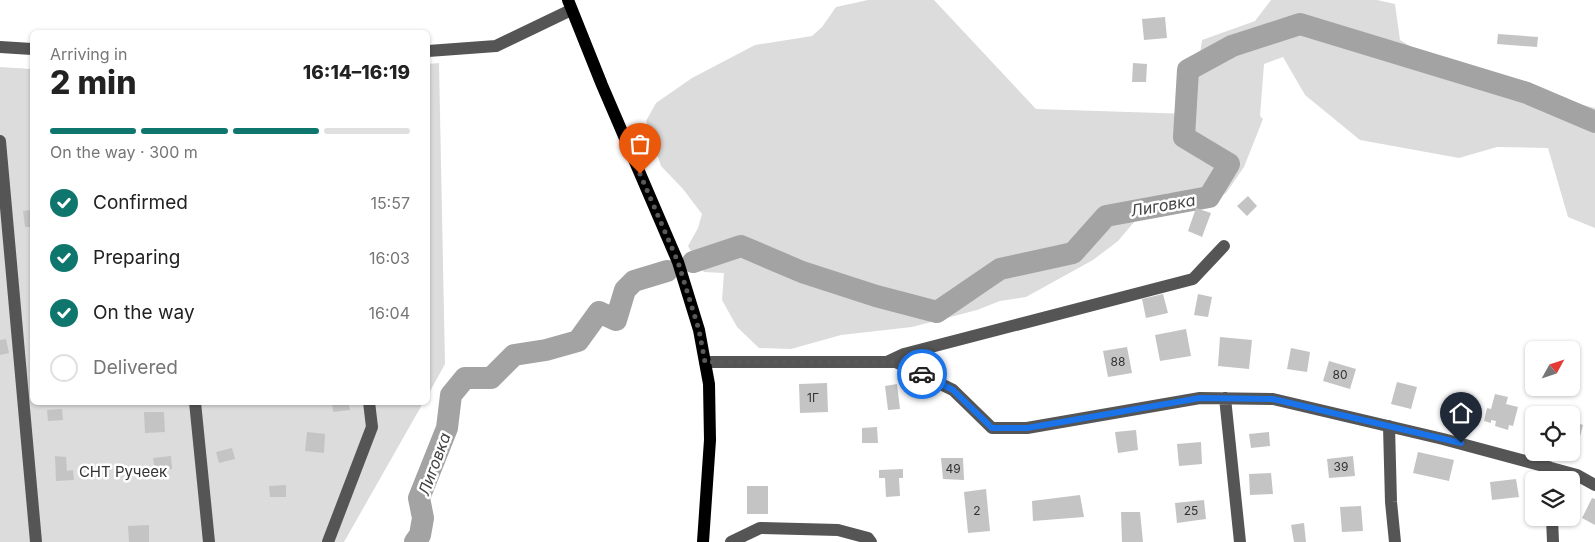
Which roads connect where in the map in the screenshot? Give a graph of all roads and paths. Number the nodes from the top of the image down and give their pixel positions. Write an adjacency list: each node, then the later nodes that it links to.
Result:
1 (569, 5): 4 (street); 7 (main road)
2 (0, 47): 3 (street)
3 (30, 49)
4 (430, 51)
5 (0, 141): 17 (street)
6 (1224, 246): 8 (street)
7 (705, 362): 8 (street); 20 (main road)
8 (887, 362): 9 (street)
9 (1225, 398): 12 (street); 23 (street)
10 (195, 405): 18 (street)
11 (369, 405): 19 (street)
12 (1389, 426): 13 (street); 24 (street)
13 (1540, 471)
14 (1580, 476): 15 (street)
15 (1595, 484)
16 (1552, 526): 25 (street)
17 (36, 542)
18 (209, 542)
19 (328, 542)
20 (703, 542)
21 (731, 542): 22 (street)
22 (871, 542)
23 (1240, 542)
24 (1395, 542)
25 (1553, 542)

